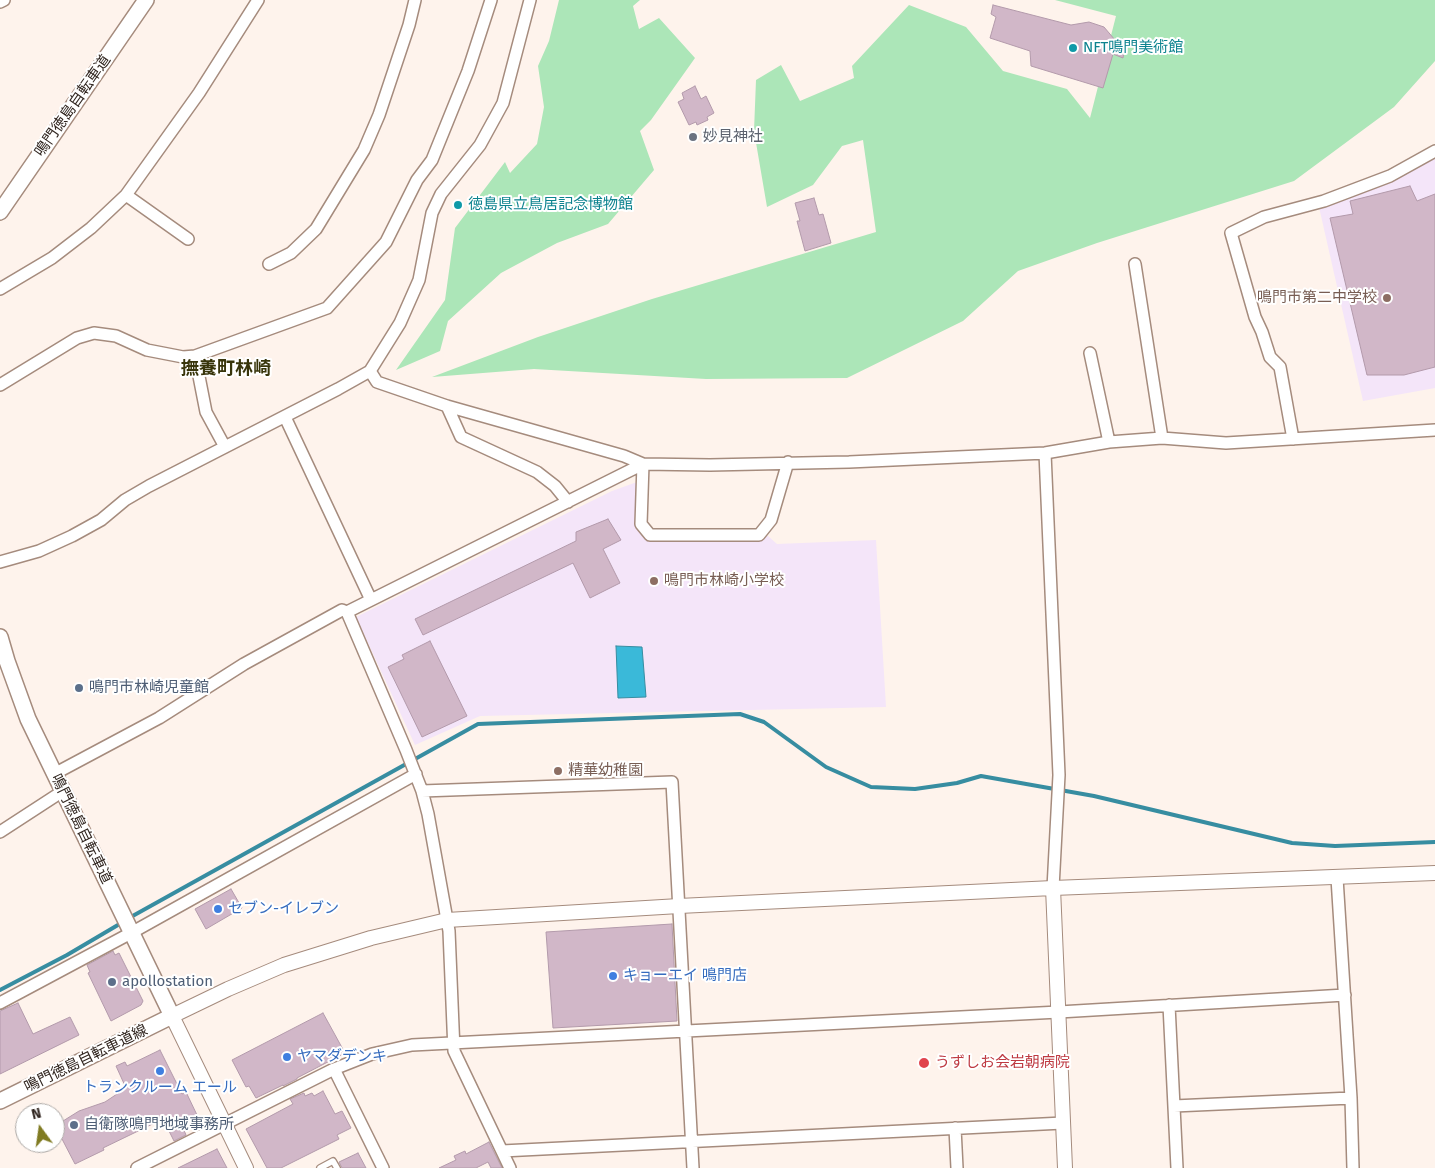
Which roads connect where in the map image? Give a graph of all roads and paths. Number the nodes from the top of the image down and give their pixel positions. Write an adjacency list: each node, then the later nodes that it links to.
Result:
1 (4, 0): 7 (street)
2 (146, 0): 10 (main road, 鳴門徳島自転車道)
3 (258, 0): 9 (street)
4 (415, 0): 12 (street)
5 (491, 0): 16 (street)
6 (530, 0): 17 (street)
7 (0, 2)
8 (1435, 151): 23 (street)
9 (126, 195): 11 (street); 14 (street)
10 (0, 212)
11 (188, 238)
12 (269, 264)
13 (1136, 264): 22 (street)
14 (0, 289)
15 (1090, 353): 24 (street)
16 (195, 356): 18 (street); 25 (street)
17 (370, 371): 19 (street); 20 (street)
18 (0, 385)
19 (447, 406): 28 (street); 29 (street)
20 (285, 417): 25 (street); 31 (street)
21 (1435, 430): 23 (street)
22 (1162, 438): 23 (street); 24 (street)
23 (1293, 439)
24 (1109, 442): 26 (street)
25 (225, 447): 30 (street)
26 (1045, 453): 27 (street); 41 (street)
27 (788, 462): 28 (street); 28 (street)
28 (643, 464): 29 (street)
29 (568, 502): 31 (street)
30 (0, 562)
31 (371, 600): 32 (street)
32 (347, 612): 34 (street); 35 (street)
33 (0, 637): 35 (main road, 鳴門徳島自転車道)
34 (415, 772): 37 (street); 44 (street)
35 (54, 774): 36 (main road, 鳴門徳島自転車道)
36 (63, 791): 38 (street); 44 (main road, 鳴門徳島自転車道)
37 (422, 792): 42 (street); 43 (street)
38 (0, 832)
39 (1435, 873): 40 (street)
40 (1337, 878): 41 (street); 45 (street)
41 (1053, 888): 42 (street); 48 (street)
42 (679, 906): 43 (street); 50 (street)
43 (447, 920): 49 (street); 51 (street)
44 (130, 931): 46 (street); 49 (main road, 鳴門徳島自転車道)
45 (1345, 995): 47 (street); 53 (street)
46 (0, 1003)
47 (1169, 1005): 48 (street); 55 (street)
48 (1059, 1012): 50 (street); 56 (street)
49 (172, 1016): 54 (main road, 鳴門徳島自転車道線); 57 (street)
50 (686, 1030): 51 (street); 59 (street)
51 (453, 1043): 52 (street); 60 (street)
52 (334, 1069): 57 (street); 65 (street)
53 (1351, 1098): 55 (street); 71 (street)
54 (0, 1101)
55 (1174, 1106): 70 (street)
56 (1063, 1123): 58 (street); 69 (street)
57 (225, 1125): 61 (street); 62 (street)
58 (955, 1128): 59 (street); 68 (street)
59 (692, 1141): 60 (street); 67 (street)
60 (502, 1151): 66 (street)
61 (138, 1168)
62 (246, 1168)
63 (320, 1168): 64 (lane)
64 (336, 1168)
65 (383, 1168)
66 (510, 1168)
67 (693, 1168)
68 (958, 1168)
69 (1066, 1168)
70 (1178, 1168)
71 (1353, 1168)

